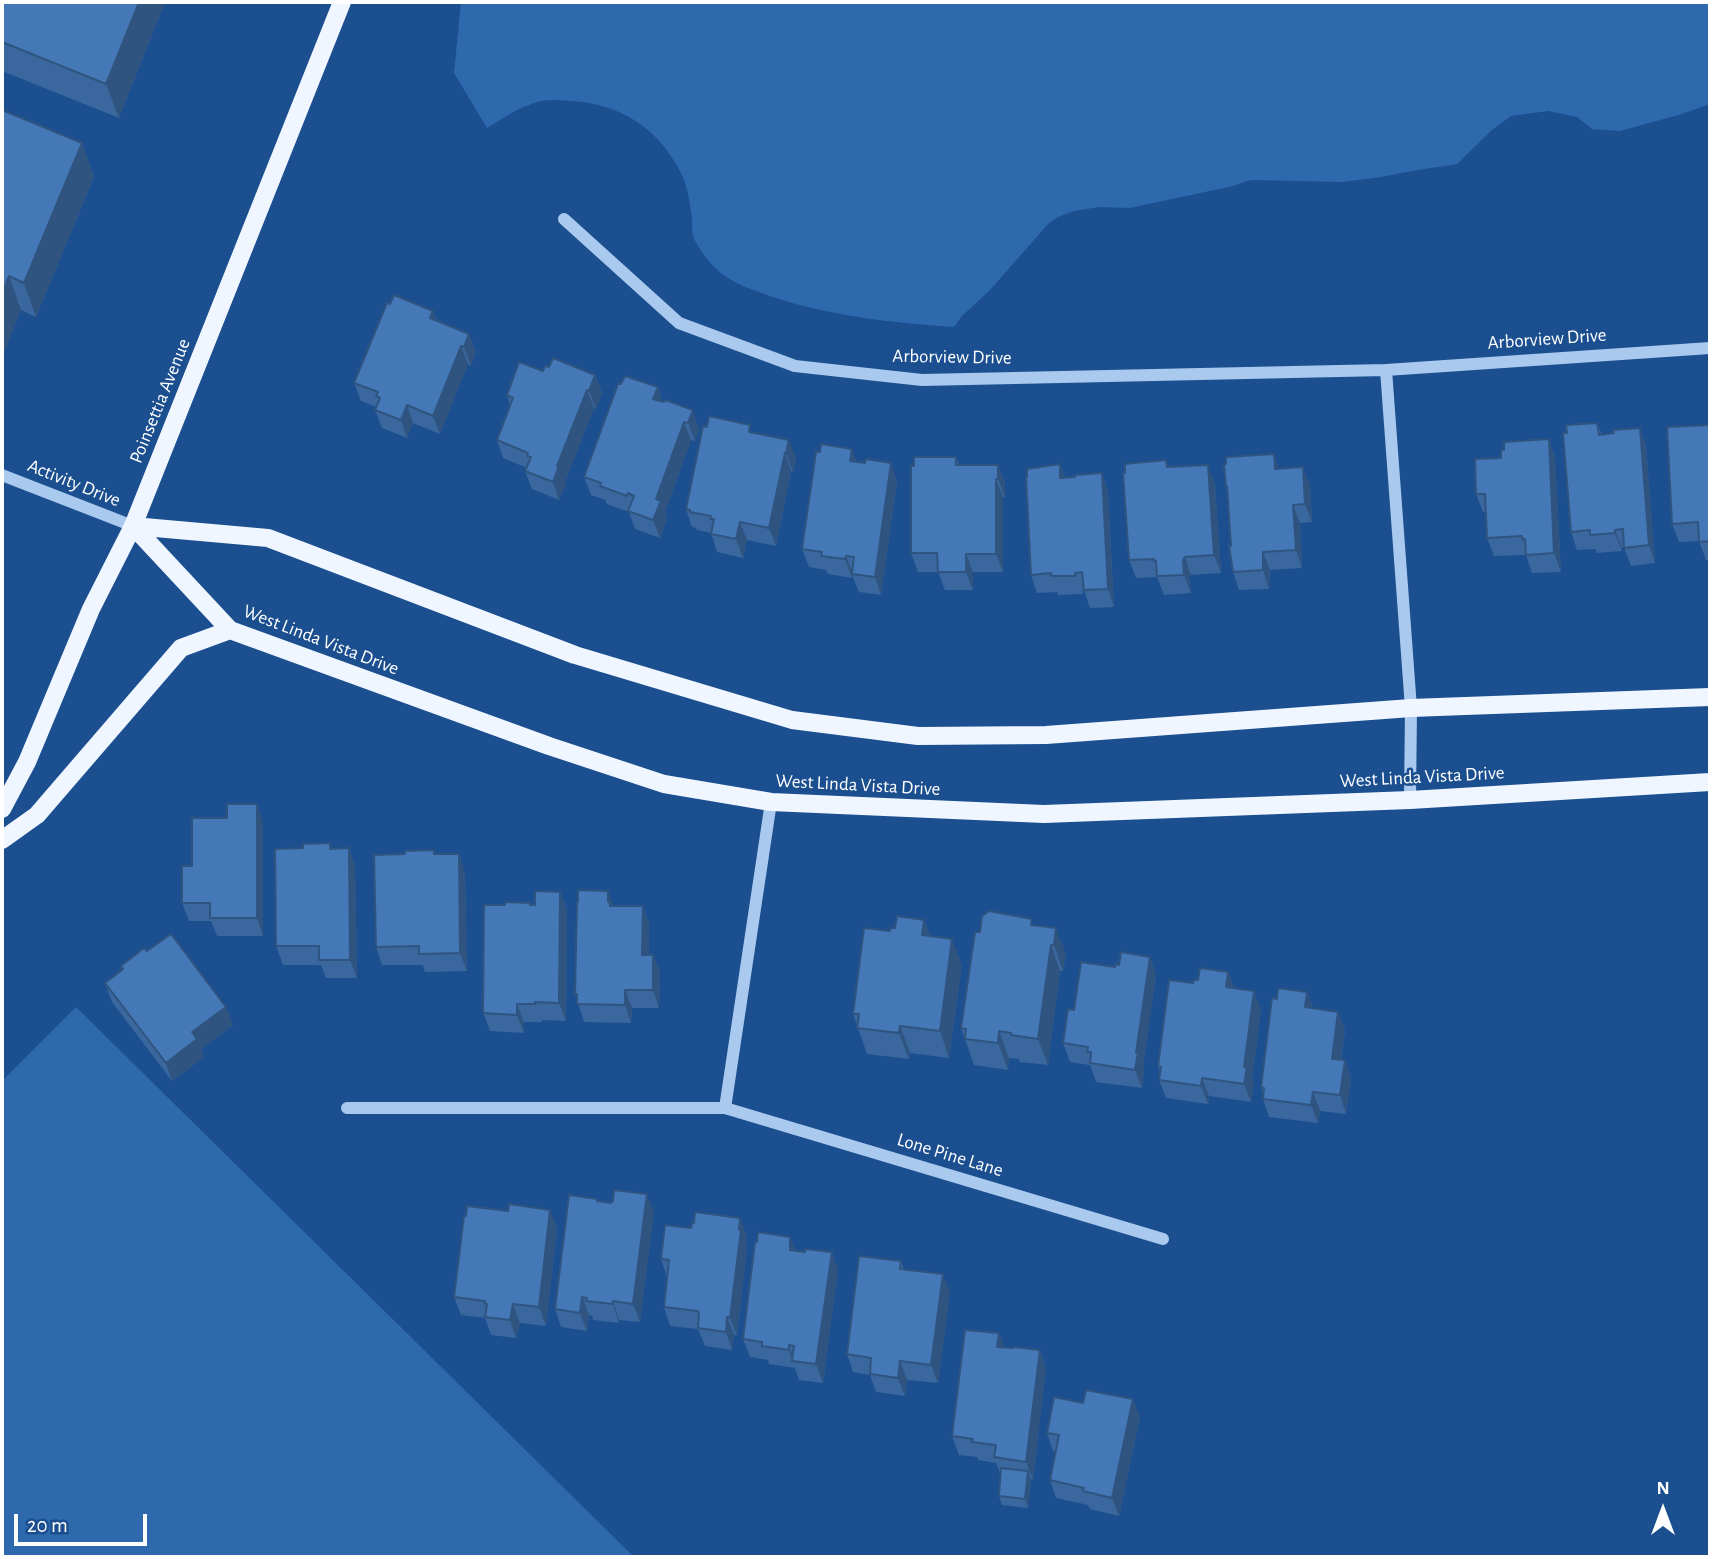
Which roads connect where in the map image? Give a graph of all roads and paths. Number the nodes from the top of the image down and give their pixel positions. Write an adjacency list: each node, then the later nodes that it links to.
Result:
1 (342, 2): 6 (main road, Poinsettia Avenue)
2 (564, 219): 4 (street, Arborview Drive)
3 (1710, 348): 4 (street, Arborview Drive)
4 (1386, 370): 9 (street)
5 (2, 475): 6 (street, Activity Drive)
6 (133, 526): 7 (main road, West Linda Vista Drive); 9 (main road); 13 (main road, Poinsettia Avenue)
7 (230, 630): 12 (main road, West Linda Vista Drive); 14 (main road)
8 (1710, 697): 9 (main road)
9 (1411, 708): 11 (street)
10 (1710, 782): 11 (main road, West Linda Vista Drive)
11 (1410, 800): 12 (main road, West Linda Vista Drive)
12 (771, 802): 16 (street)
13 (2, 809)
14 (2, 840)
15 (347, 1108): 16 (street, Lone Pine Lane)
16 (725, 1108): 17 (street, Lone Pine Lane)
17 (1163, 1239)

